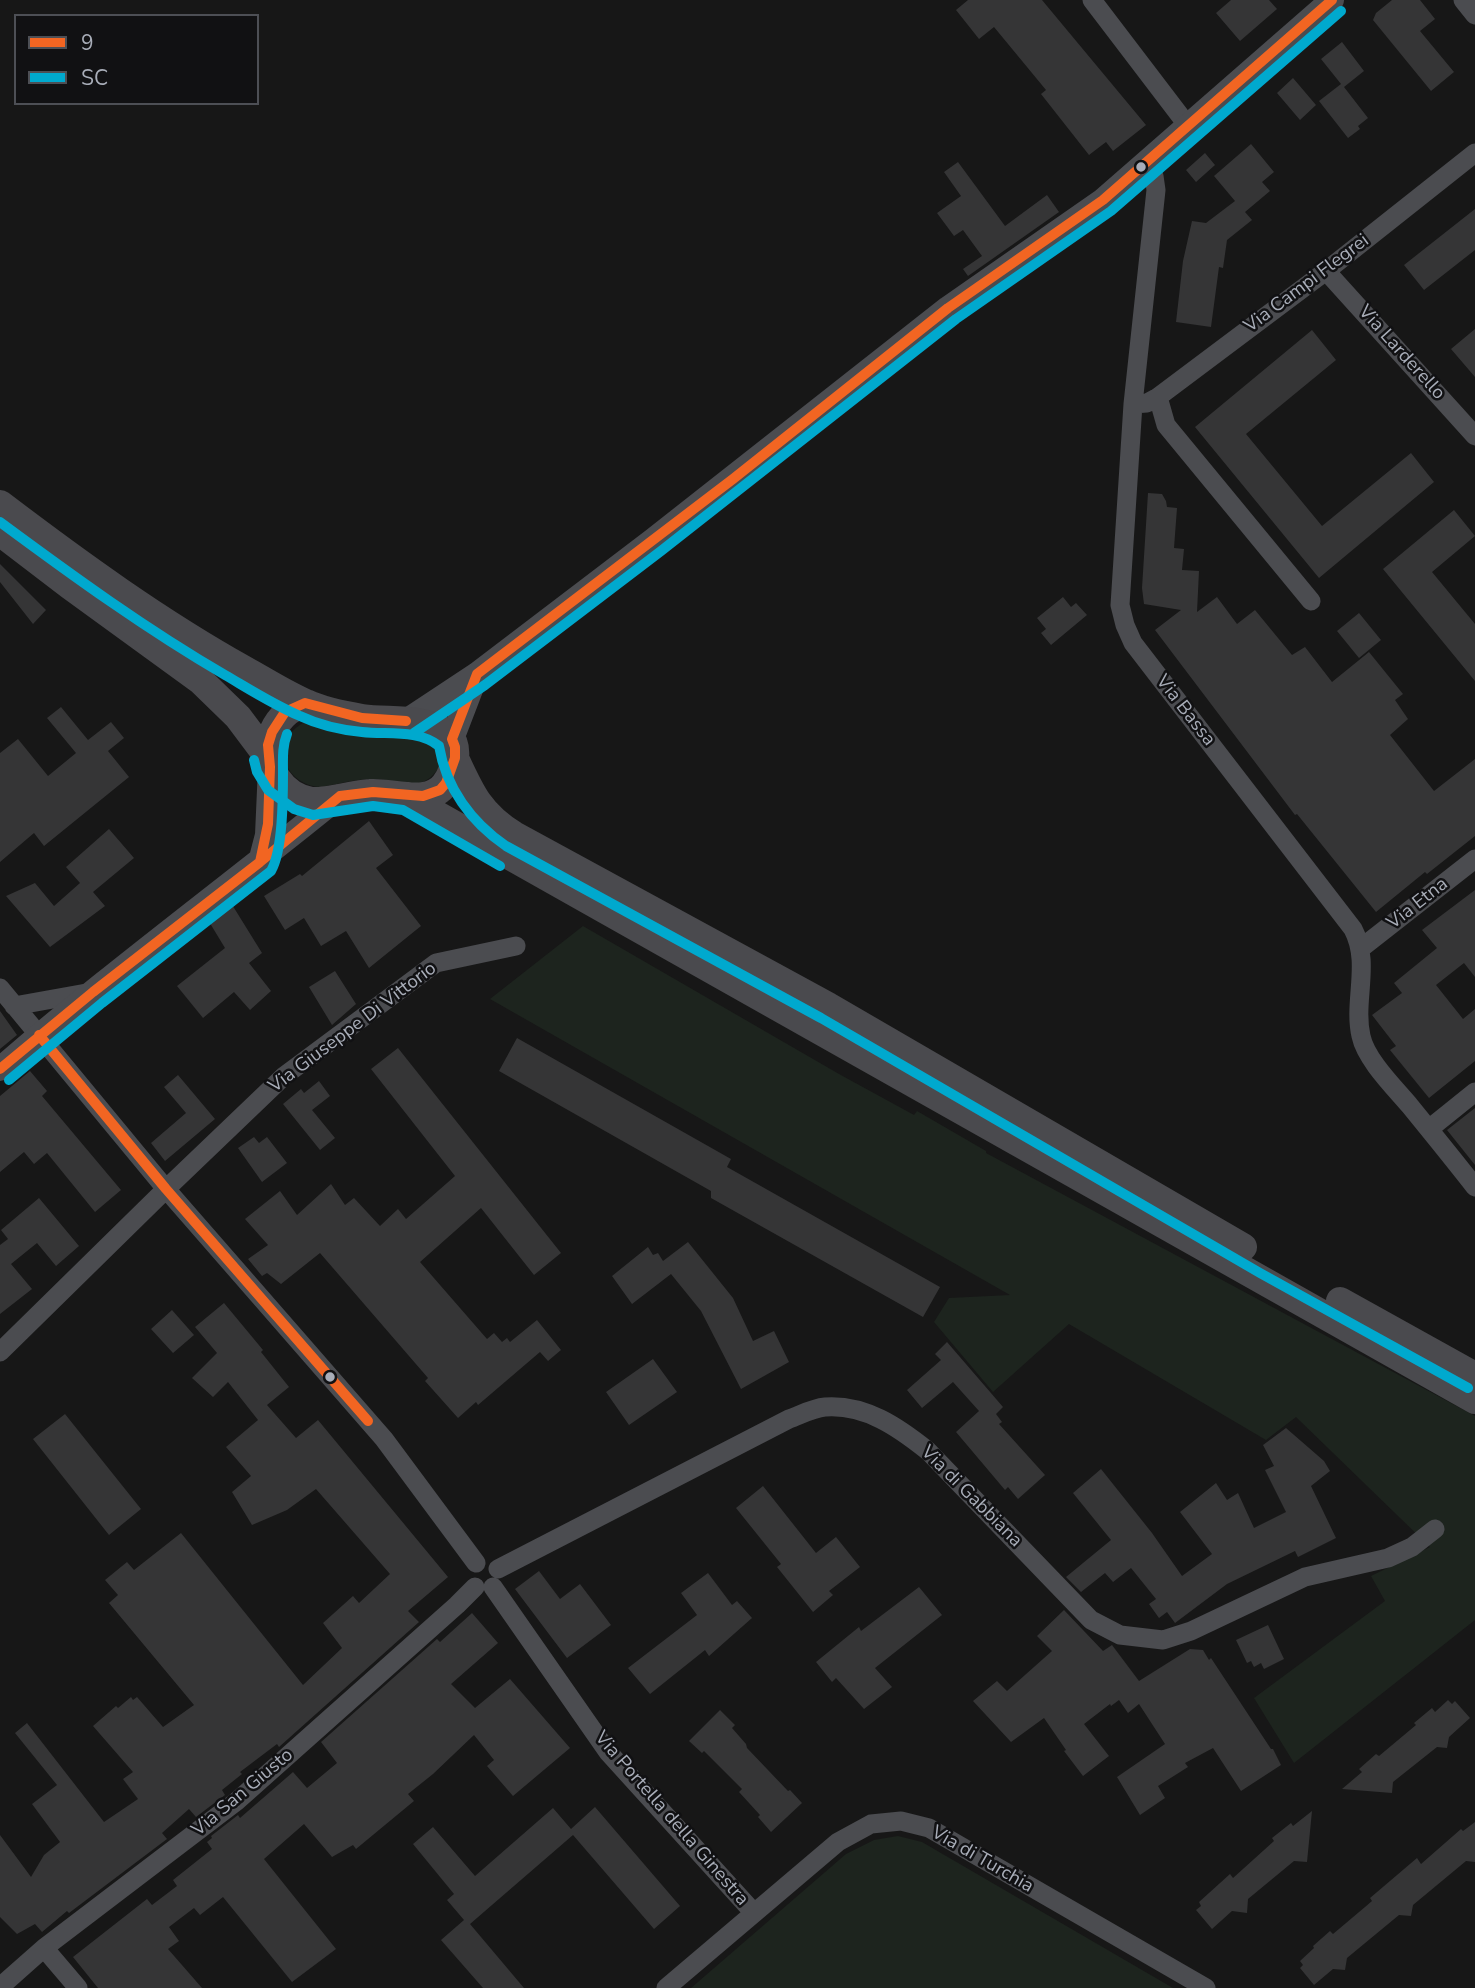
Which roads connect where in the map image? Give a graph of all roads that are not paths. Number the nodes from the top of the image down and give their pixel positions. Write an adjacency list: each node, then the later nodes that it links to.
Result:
1 (1092, 0): 5 (street)
2 (1332, 0): 5 (street)
3 (1463, 0): 4 (street)
4 (1475, 15)
5 (1188, 126): 7 (street)
6 (1475, 153): 8 (street, Via Campi Flegrei)
7 (1144, 163): 10 (street, Via Bassa); 15 (street)
8 (1326, 271): 9 (street, Via Campi Flegrei); 11 (street, Via Larderello)
9 (1158, 397): 10 (street, Via Campi Flegrei); 14 (street)
10 (1133, 404): 25 (street, Via Bassa)
11 (1475, 436)
12 (0, 504): 16 (main road)
13 (0, 532): 19 (main road)
14 (1311, 601)
15 (477, 674): 17 (street); 18 (street)
16 (305, 703): 17 (main road); 19 (main road)
17 (406, 721): 18 (main road)
18 (454, 748): 21 (main road); 36 (main road)
19 (269, 762): 20 (main road); 23 (street)
20 (340, 796): 21 (main road); 23 (street)
21 (408, 796): 37 (main road)
22 (1475, 859): 25 (street, Via Etna)
23 (260, 862): 27 (street)
24 (516, 946): 34 (street, Via Giuseppe Di Vittorio)
25 (1360, 949): 32 (street, Via Bassa)
26 (0, 988): 28 (street)
27 (93, 992): 28 (street); 29 (street)
28 (15, 1006): 29 (street)
29 (39, 1035): 30 (street); 34 (street)
30 (0, 1069)
31 (1475, 1092): 32 (street)
32 (1429, 1129): 33 (street, Via Bassa)
33 (1475, 1187)
34 (166, 1189): 35 (street, Via Giuseppe Di Vittorio); 39 (street)
35 (0, 1352)
36 (1475, 1376)
37 (1475, 1400)
38 (1435, 1529): 39 (street, Via di Gabbiana)
39 (489, 1581): 40 (street, Via Portella della Ginestra); 41 (street, Via San Giusto)
40 (754, 1913): 44 (street, Via di Turchia); 45 (street, Via di Turchia)
41 (44, 1948): 42 (street, Via San Giusto); 43 (street)
42 (0, 1987)
43 (78, 1988)
44 (666, 1988)
45 (1206, 1988)

